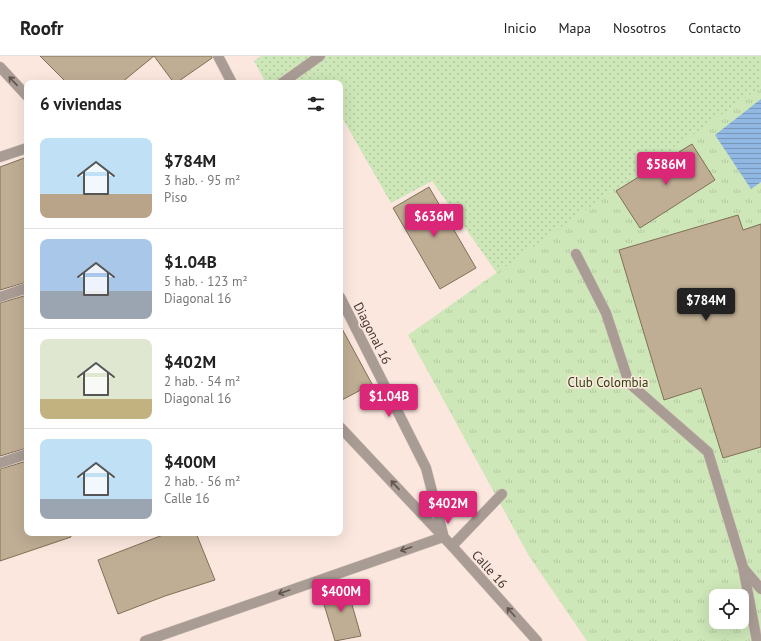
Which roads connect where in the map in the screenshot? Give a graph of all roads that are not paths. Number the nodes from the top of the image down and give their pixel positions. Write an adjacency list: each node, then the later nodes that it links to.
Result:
1 (218, 56): 4 (street)
2 (320, 56): 5 (street)
3 (0, 67): 6 (street, one-way to 3)
4 (230, 80)
5 (286, 80)
6 (24, 93)
7 (24, 149): 8 (street)
8 (0, 157)
9 (576, 254): 19 (street)
10 (24, 289): 11 (street)
11 (0, 297)
12 (343, 303): 17 (street, Diagonal 16)
13 (343, 430): 17 (street, Calle 16, one-way to 13)
14 (24, 455): 15 (street)
15 (0, 463)
16 (502, 494): 18 (street)
17 (443, 537): 18 (street, Calle 16); 21 (street, one-way to 21)
18 (452, 546): 22 (street, Calle 16, one-way to 18)
19 (743, 567): 20 (street); 23 (street)
20 (761, 589)
21 (145, 641)
22 (537, 641)
23 (757, 641)

